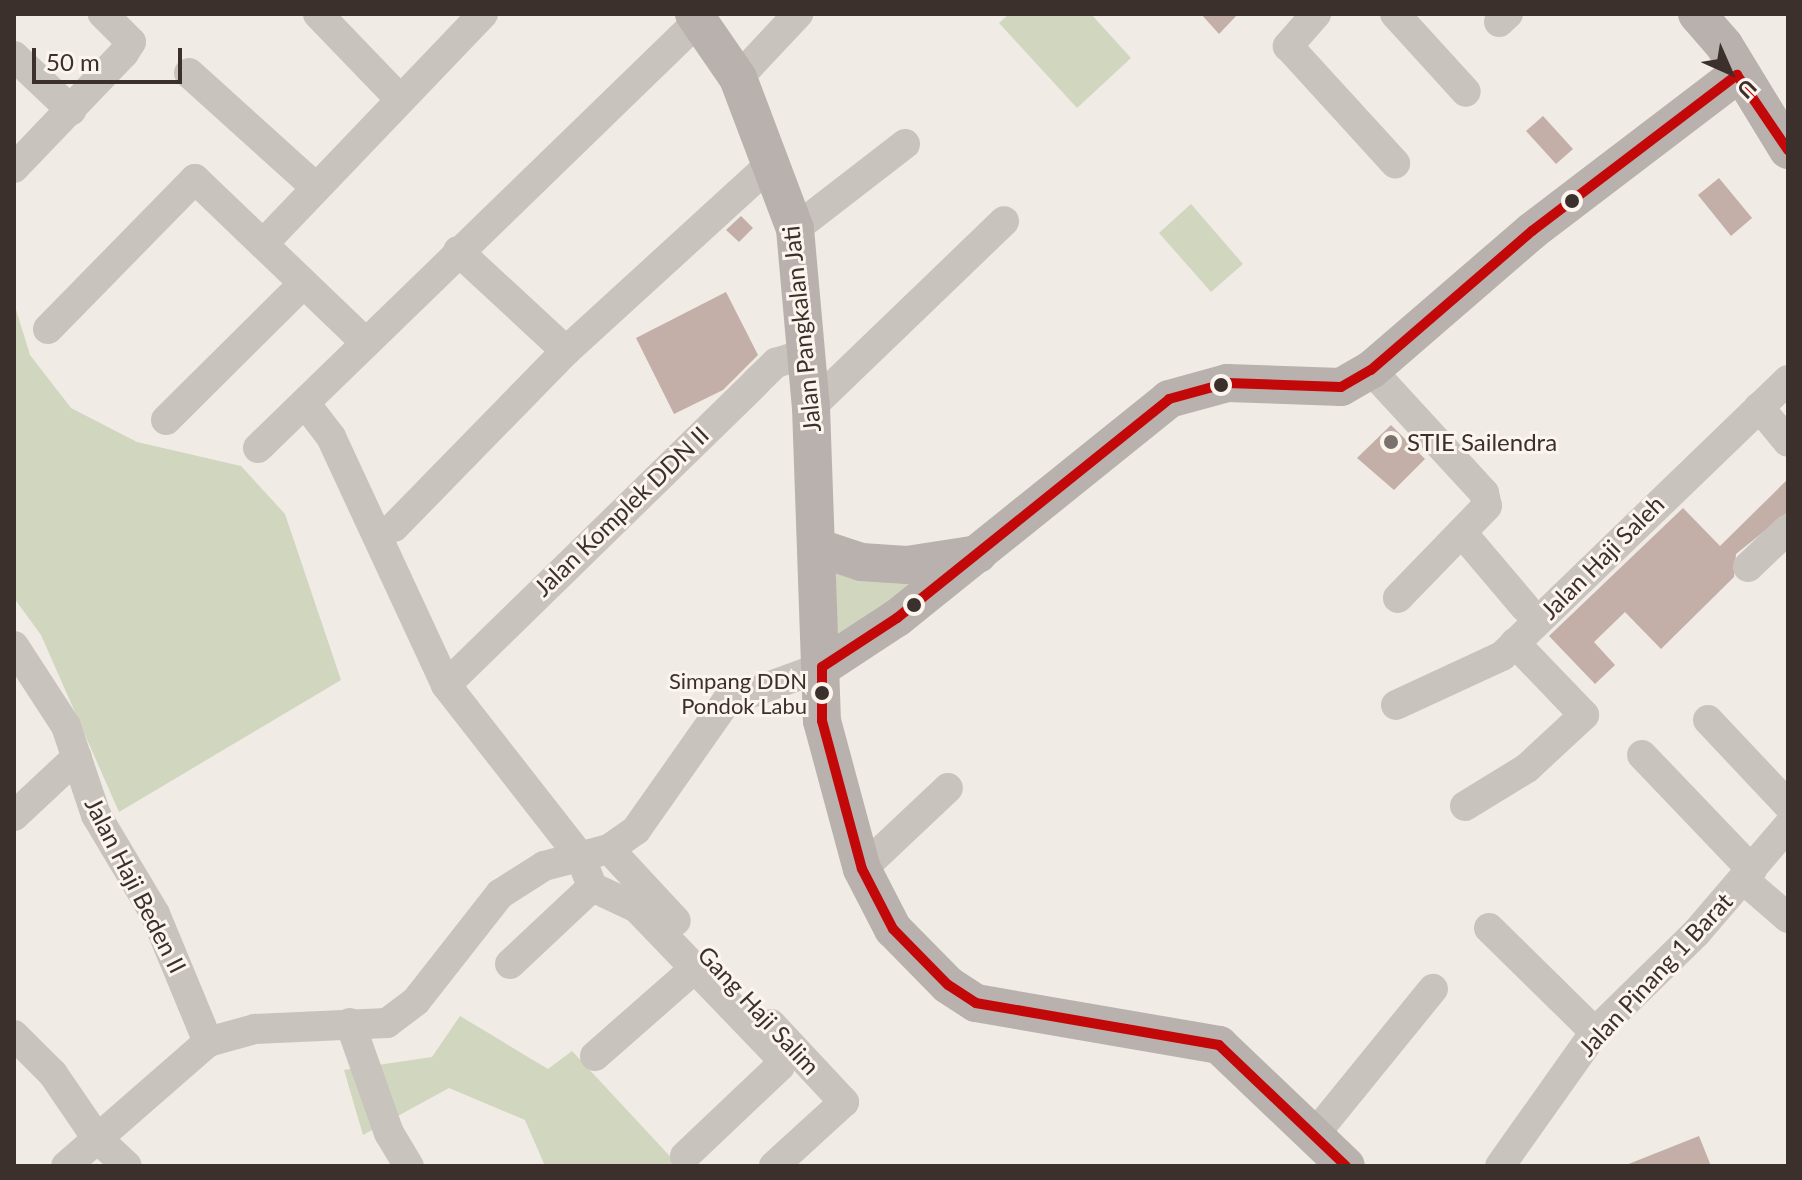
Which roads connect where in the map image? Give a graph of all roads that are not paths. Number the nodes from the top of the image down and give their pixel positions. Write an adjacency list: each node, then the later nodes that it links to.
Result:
1 (103, 14): 14 (street)
2 (318, 14): 13 (street)
3 (483, 14): 13 (street)
4 (798, 14): 11 (street)
5 (1316, 14): 17 (street)
6 (1395, 14): 12 (street)
7 (687, 29): 11 (main road, Jalan Pangkalan Jati); 24 (street)
8 (1708, 40): 16 (main road); 30 (main road)
9 (14, 56): 14 (street)
10 (189, 73): 20 (street)
11 (738, 78): 19 (main road, Jalan Pangkalan Jati)
12 (1466, 92)
13 (398, 97): 20 (street)
14 (71, 110): 18 (street)
15 (905, 144): 22 (street)
16 (1788, 150)
17 (1395, 163)
18 (14, 168)
19 (759, 175): 22 (main road, Jalan Pangkalan Jati); 28 (street)
20 (315, 187): 23 (street)
21 (1004, 221): 33 (street)
22 (795, 229): 29 (main road, Jalan Pangkalan Jati)
23 (264, 243): 25 (street); 26 (street)
24 (458, 251): 27 (street); 28 (street)
25 (304, 283): 27 (street); 35 (street)
26 (48, 329)
27 (366, 343): 32 (street)
28 (566, 351): 38 (street)
29 (794, 356): 33 (main road, Jalan Pangkalan Jati); 49 (street, Jalan Komplek DDN II)
30 (1371, 370): 40 (street); 42 (main road)
31 (1788, 380): 34 (street, Jalan Haji Saleh)
32 (305, 403): 37 (street); 49 (street)
33 (811, 407): 41 (main road, Jalan Pangkalan Jati)
34 (1759, 407): 36 (street); 46 (street, Jalan Haji Saleh)
35 (166, 420)
36 (1788, 442)
37 (258, 448)
38 (394, 527)
39 (1788, 529): 43 (street)
40 (1463, 534): 44 (street); 45 (street)
41 (816, 547): 42 (main road); 48 (main road, Jalan Pangkalan Jati)
42 (979, 554): 48 (main road)
43 (1748, 567)
44 (1398, 598)
45 (1525, 607)
46 (1515, 643): 50 (street, Jalan Haji Saleh); 56 (street)
47 (19, 665): 53 (street, Jalan Haji Beden II)
48 (822, 667): 59 (street); 60 (main road, Jalan Pangkalan Jati)
49 (446, 685): 59 (street)
50 (1396, 705)
51 (1708, 720): 55 (street)
52 (1642, 755): 61 (street)
53 (77, 757): 57 (street); 71 (street, Jalan Haji Beden II)
54 (948, 788): 60 (street)
55 (1788, 805)
56 (1465, 806)
57 (14, 816)
58 (1788, 826): 61 (street, Jalan Pinang 1 Barat)
59 (595, 854): 62 (street); 68 (street); 79 (street, Gang Haji Salim)
60 (862, 869): 73 (main road, Jalan Pangkalan Jati)
61 (1748, 875): 63 (street); 69 (street, Jalan Pinang 1 Barat)
62 (592, 887): 65 (street); 66 (street)
63 (1788, 918)
64 (1489, 928): 69 (street)
65 (510, 964)
66 (695, 968): 72 (street); 75 (street)
67 (1433, 989): 73 (street)
68 (350, 1023): 71 (street); 78 (street)
69 (1595, 1032): 81 (street, Jalan Pinang 1 Barat)
70 (14, 1035): 74 (street)
71 (208, 1042): 74 (street)
72 (595, 1056)
73 (1315, 1134): 80 (main road, Jalan Pangkalan Jati)
74 (96, 1137): 76 (street); 77 (street)
75 (685, 1156)
76 (66, 1166)
77 (127, 1166)
78 (409, 1166)
79 (774, 1166)
80 (1346, 1166)
81 (1500, 1166)

